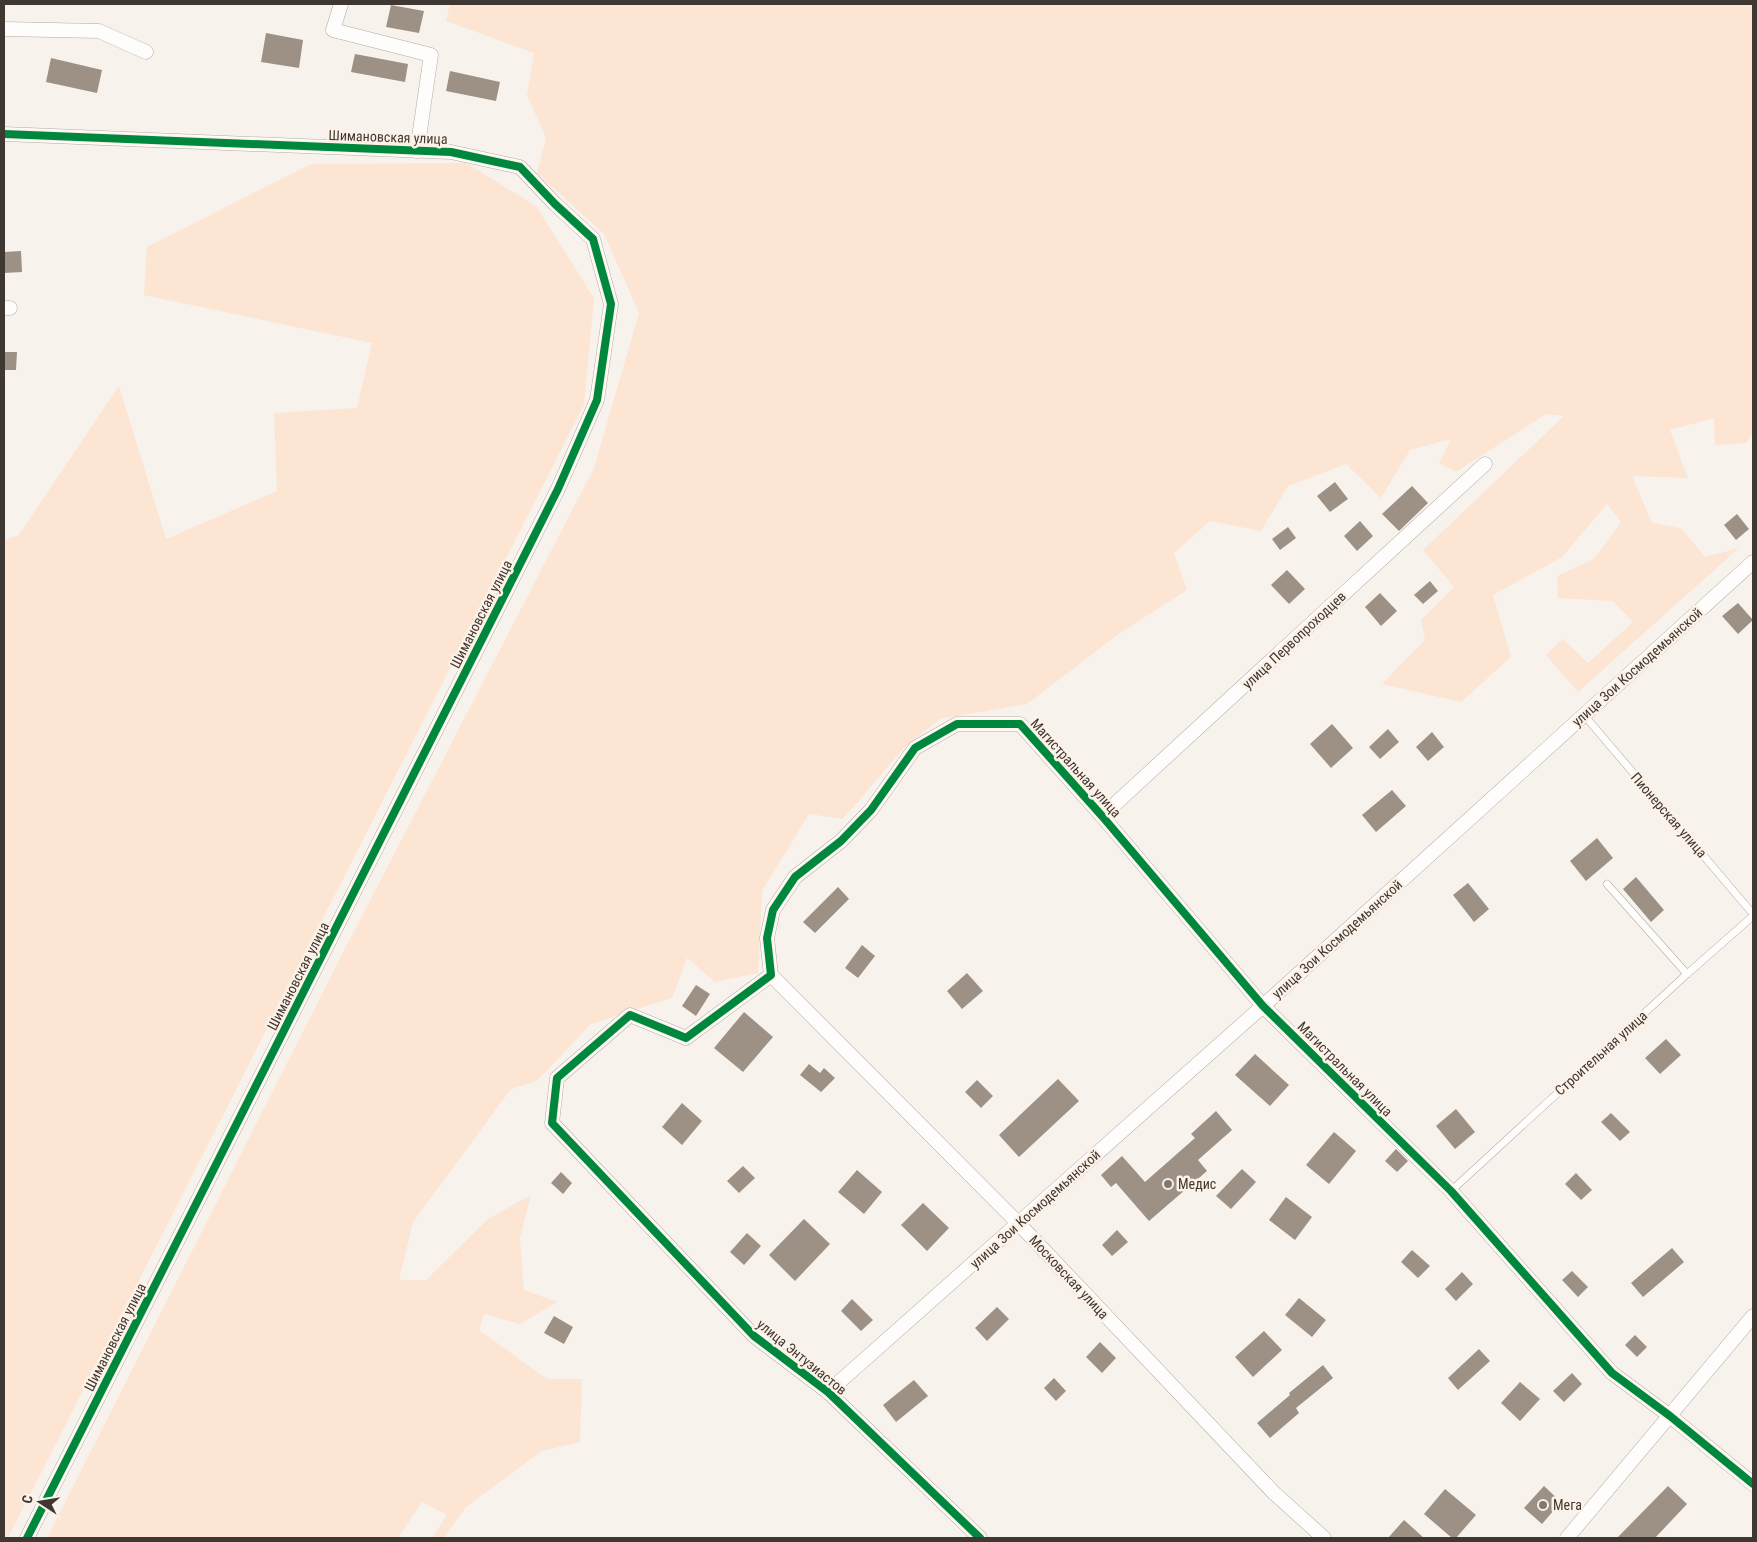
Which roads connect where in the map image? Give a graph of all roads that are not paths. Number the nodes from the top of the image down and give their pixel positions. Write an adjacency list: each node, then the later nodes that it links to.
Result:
1 (340, 4): 5 (street)
2 (4, 29): 3 (street)
3 (146, 52)
4 (4, 134): 5 (street, Шимановская улица)
5 (417, 151): 21 (street, Шимановская улица)
6 (1485, 464): 9 (street, улица Первопроходцев)
7 (1753, 562): 8 (street, улица Зои Космодемьянской)
8 (1584, 715): 11 (lane, Пионерская улица); 14 (street, улица Зои Космодемьянской)
9 (1102, 816): 13 (street, Магистральная улица); 14 (street, Магистральная улица)
10 (1607, 884): 12 (lane)
11 (1753, 915): 12 (lane, Строительная улица)
12 (1687, 974): 15 (lane, Строительная улица)
13 (771, 975): 16 (street, Московская улица); 18 (street, улица Энтузиастов)
14 (1263, 1006): 15 (street, Магистральная улица); 16 (street, улица Зои Космодемьянской)
15 (1451, 1190): 19 (street, Магистральная улица)
16 (1019, 1224): 18 (street, улица Зои Космодемьянской); 23 (street, Московская улица)
17 (1753, 1316): 19 (street)
18 (828, 1392): 22 (street, улица Энтузиастов)
19 (1670, 1416): 20 (street, Магистральная улица); 24 (street)
20 (1753, 1484)
21 (27, 1538)
22 (980, 1538)
23 (1324, 1538)
24 (1567, 1538)

